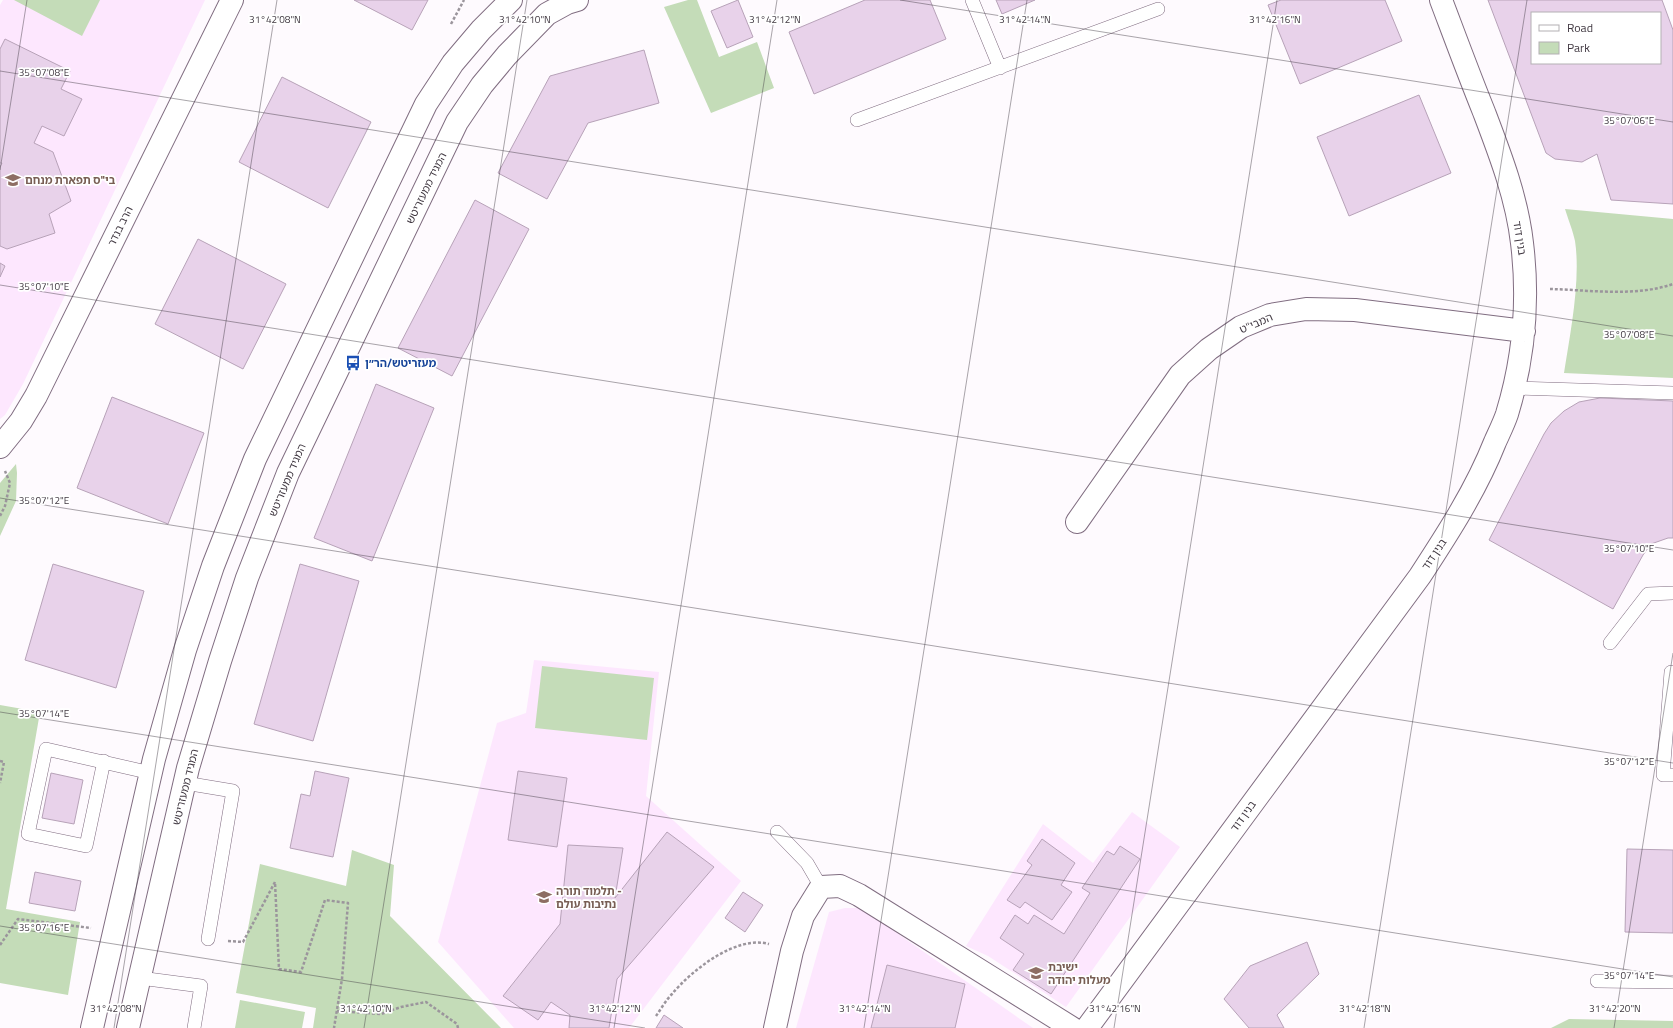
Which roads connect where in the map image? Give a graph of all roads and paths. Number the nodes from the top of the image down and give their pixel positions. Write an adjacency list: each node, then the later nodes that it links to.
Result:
1 (232, 0): 14 (street, הרב בנדר)
2 (511, 0): 22 (street)
3 (577, 0): 25 (street, המגיד ממעזריטש)
4 (972, 0): 7 (lane)
5 (1441, 0): 10 (street, בנין דוד)
6 (1158, 9): 7 (lane)
7 (1000, 68): 8 (lane)
8 (857, 120)
9 (1673, 284): 10 (path)
10 (1525, 288): 11 (street, בנין דוד)
11 (1524, 331): 12 (street, בנין דוד); 16 (street, המבי"ט)
12 (1514, 388): 13 (lane); 44 (street, בנין דוד)
13 (1673, 393)
14 (1, 456): 15 (path)
15 (0, 516)
16 (1077, 522)
17 (1673, 593): 18 (lane)
18 (1610, 643)
19 (1671, 672): 23 (lane)
20 (0, 761): 24 (path)
21 (104, 761): 21 (lane); 22 (lane)
22 (151, 773): 28 (street)
23 (1673, 775)
24 (0, 783)
25 (185, 783): 29 (lane); 32 (street, המגיד ממעזריטש)
26 (778, 832): 27 (lane)
27 (821, 887): 31 (street); 43 (street)
28 (115, 930): 30 (path); 37 (street)
29 (208, 940): 35 (path)
30 (0, 945)
31 (792, 951): 36 (path); 42 (street)
32 (140, 978): 38 (street, המגיד ממעזריטש); 39 (lane)
33 (1597, 981): 34 (lane)
34 (1673, 982)
35 (337, 1011): 40 (path); 41 (path)
36 (656, 1016)
37 (92, 1028)
38 (128, 1028)
39 (194, 1028)
40 (334, 1028)
41 (458, 1028)
42 (775, 1028)
43 (1072, 1028)
44 (1087, 1028)

